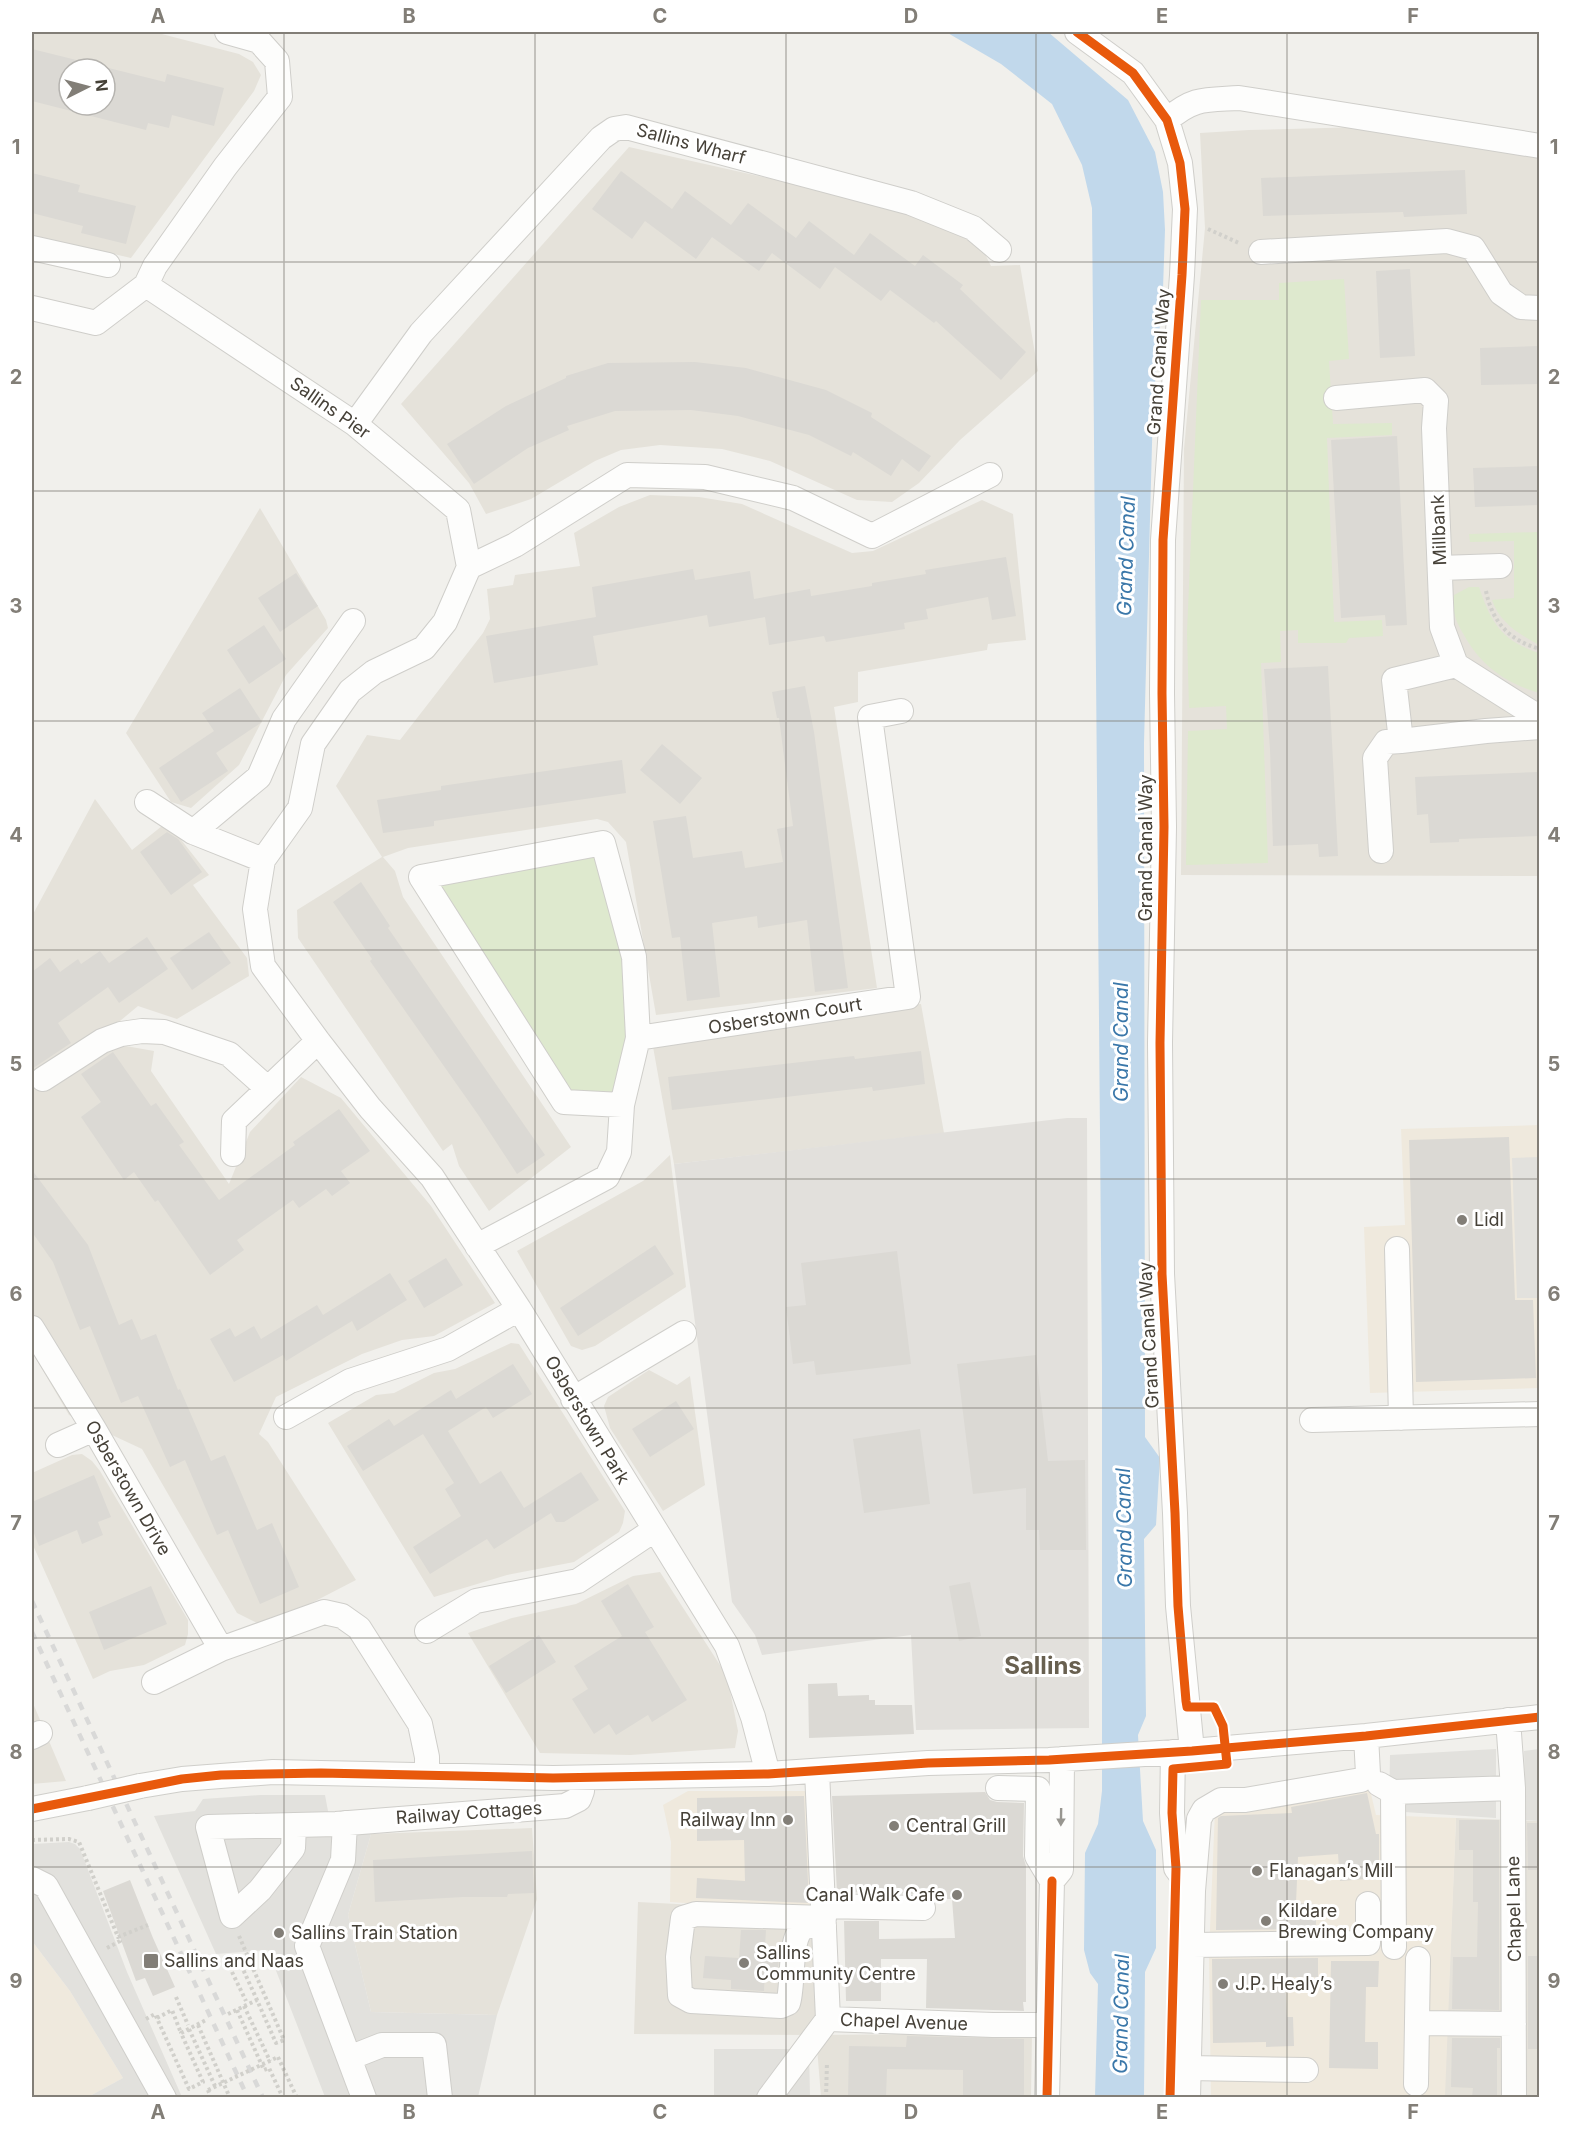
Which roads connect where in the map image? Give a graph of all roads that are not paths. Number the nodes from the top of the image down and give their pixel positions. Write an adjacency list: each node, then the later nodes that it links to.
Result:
1 (227, 32): 9 (street)
2 (1077, 32): 3 (street, Grand Canal Way)
3 (1167, 120): 4 (street); 53 (street, Grand Canal Way)
4 (1539, 146)
5 (32, 248): 8 (street)
6 (999, 250): 13 (street, Sallins Wharf)
7 (1261, 252): 11 (street)
8 (108, 265)
9 (146, 285): 10 (street); 13 (street, Sallins Pier)
10 (32, 308)
11 (1539, 308)
12 (1336, 398): 17 (street, Millbank)
13 (355, 424): 16 (street, Sallins Pier)
14 (990, 475): 16 (street)
15 (1491, 566): 17 (street)
16 (469, 567): 27 (street)
17 (1440, 568): 19 (street, Millbank)
18 (353, 621): 25 (street)
19 (1456, 665): 21 (street); 23 (street)
20 (900, 711): 28 (street, Osberstown Court)
21 (1539, 714)
22 (1539, 727): 23 (street)
23 (1401, 741): 26 (street)
24 (147, 802): 25 (street)
25 (193, 832): 27 (street)
26 (1382, 851)
27 (262, 860): 29 (street, Osberstown Park)
28 (638, 1038): 32 (street); 32 (street)
29 (318, 1041): 31 (street); 34 (street, Osberstown Park)
30 (43, 1079): 31 (street)
31 (267, 1088): 33 (street)
32 (622, 1105): 34 (street)
33 (233, 1154)
34 (477, 1246): 36 (street, Osberstown Park)
35 (1397, 1249): 42 (street)
36 (519, 1309): 39 (street, Osberstown Park); 41 (street)
37 (32, 1328): 44 (street, Osberstown Drive)
38 (684, 1333): 39 (street)
39 (573, 1399): 46 (street, Osberstown Park)
40 (1539, 1414): 42 (street)
41 (286, 1417)
42 (1401, 1418): 43 (street)
43 (1312, 1420)
44 (94, 1429): 45 (street); 48 (street, Osberstown Drive)
45 (58, 1445)
46 (654, 1530): 47 (street); 56 (street, Osberstown Park)
47 (427, 1630)
48 (221, 1649): 49 (street); 58 (street)
49 (154, 1682)
50 (1539, 1717): 51 (street)
51 (1508, 1720): 52 (street); 61 (street, Chapel Lane)
52 (1366, 1736): 53 (street); 57 (street)
53 (1173, 1752): 54 (street); 68 (street, Grand Canal Way)
54 (1062, 1759): 55 (street); 67 (street, one-way to 67)
55 (818, 1771): 56 (street); 71 (street, Chapel Avenue)
56 (768, 1774): 59 (street)
57 (1368, 1774): 62 (street); 68 (street)
58 (427, 1775): 59 (street); 63 (street, bridge)
59 (581, 1778): 64 (street, Railway Cottages)
60 (998, 1788): 67 (street)
61 (1513, 1788): 62 (street); 77 (street, Chapel Lane)
62 (1393, 1792): 73 (street)
63 (32, 1809)
64 (341, 1823): 65 (street); 79 (street)
65 (294, 1825): 65 (street)
66 (32, 1879): 83 (street)
67 (1052, 1881): 78 (street)
68 (1193, 1890): 72 (street)
69 (1368, 1905): 72 (street)
70 (923, 1908): 71 (street)
71 (824, 1917): 71 (street); 75 (street, Chapel Avenue)
72 (1192, 1945): 80 (street)
73 (1394, 1947)
74 (1418, 1959): 76 (street)
75 (828, 2019): 78 (street, Chapel Avenue); 86 (street)
76 (1417, 2023): 77 (street); 82 (street)
77 (1514, 2024): 89 (street, Chapel Lane)
78 (1048, 2025): 87 (street)
79 (349, 2058): 84 (street); 85 (street)
80 (1189, 2068): 81 (street); 88 (street)
81 (1306, 2070)
82 (1416, 2084)
83 (164, 2097)
84 (364, 2097)
85 (440, 2097)
86 (769, 2097)
87 (1047, 2097)
88 (1188, 2097)
89 (1514, 2097)

